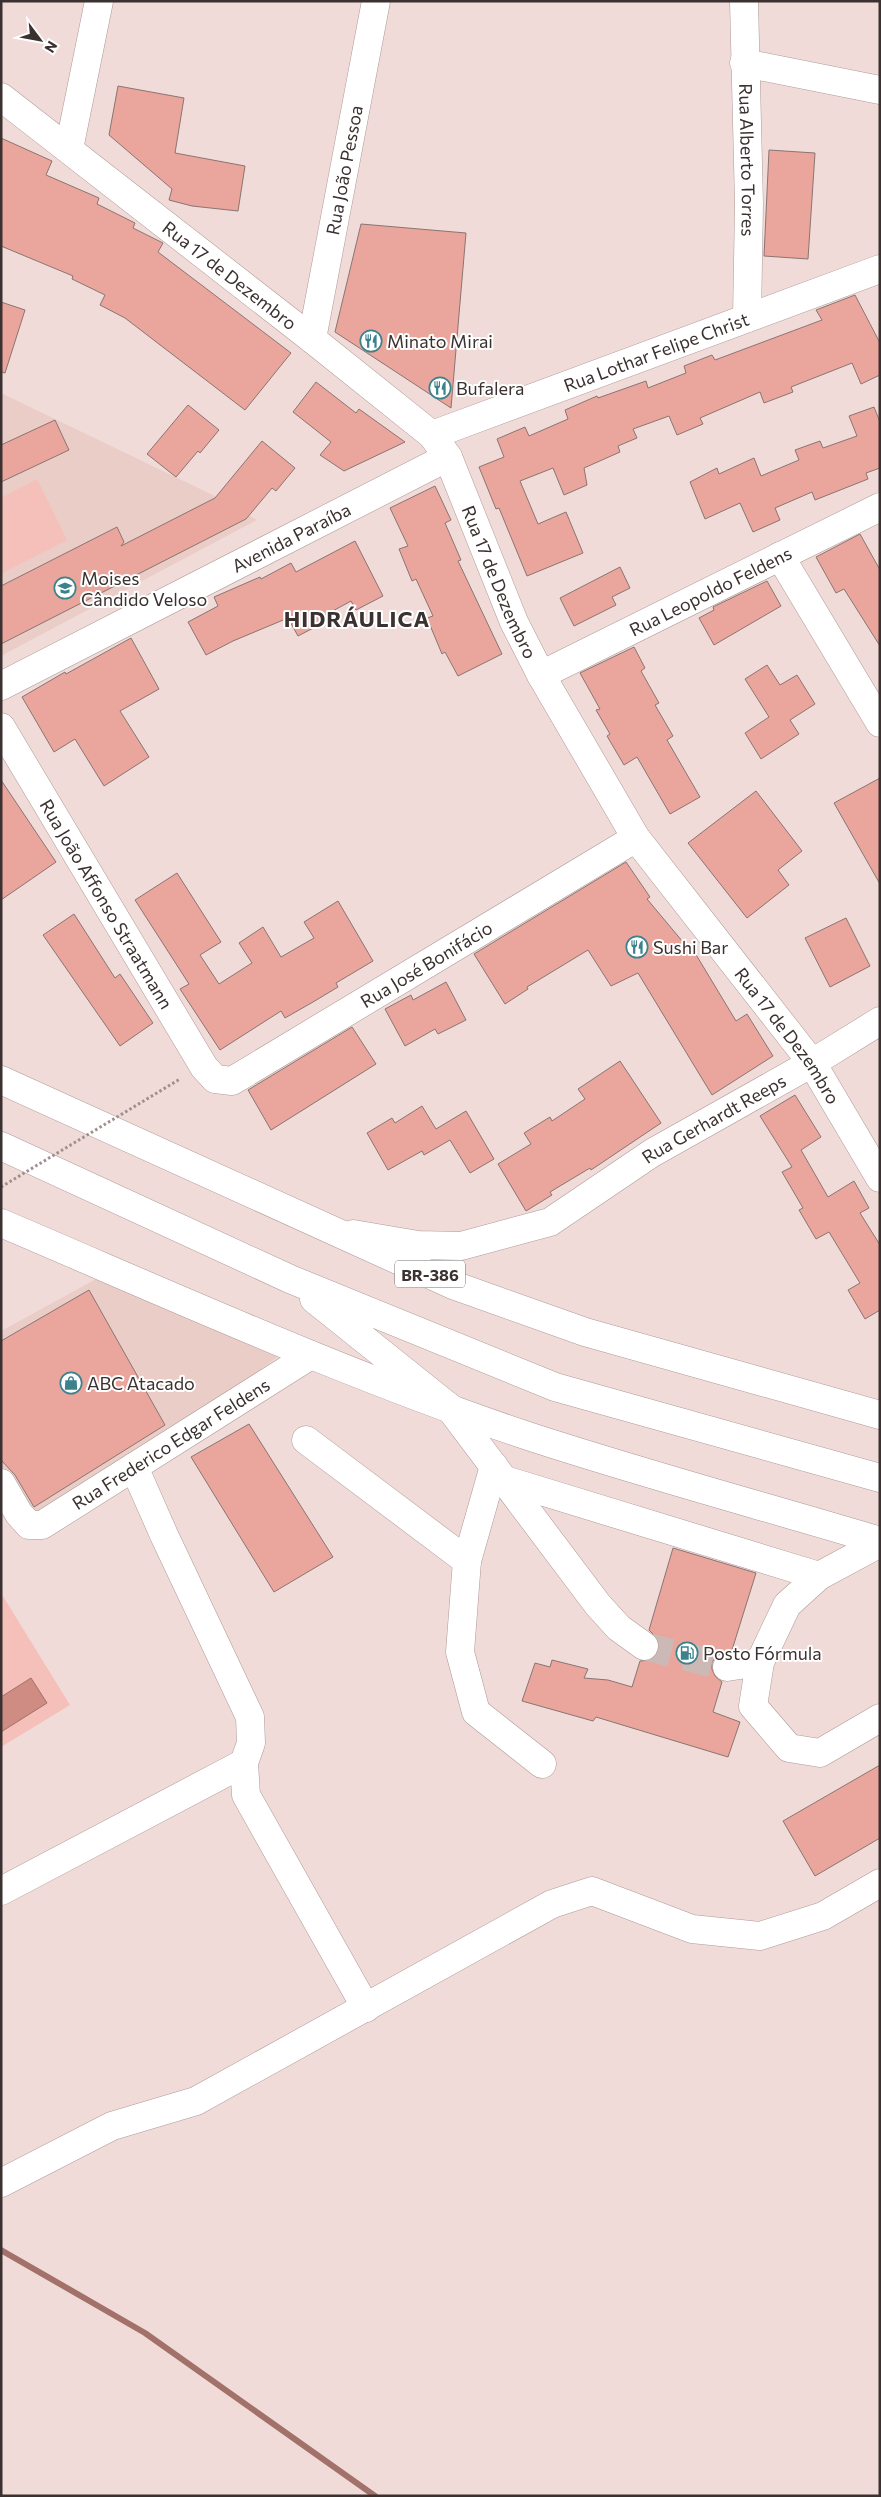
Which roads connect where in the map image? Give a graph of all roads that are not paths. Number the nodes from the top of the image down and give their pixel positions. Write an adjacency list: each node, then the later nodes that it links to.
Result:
1 (99, 1): 7 (main road)
2 (376, 1): 10 (main road, Rua João Pessoa)
3 (744, 1): 4 (main road, Rua Alberto Torres)
4 (744, 63): 5 (main road); 9 (main road, Rua Alberto Torres)
5 (880, 90)
6 (1, 97): 7 (main road, Rua 17 de Dezembro)
7 (70, 149): 10 (main road, Rua 17 de Dezembro)
8 (878, 273): 9 (main road, Rua Lothar Felipe Christ)
9 (748, 318): 11 (main road, Rua Lothar Felipe Christ)
10 (312, 339): 11 (main road, Rua 17 de Dezembro)
11 (432, 436): 12 (main road, Rua 17 de Dezembro)
12 (448, 457): 15 (main road, Rua 17 de Dezembro); 16 (main road, Avenida Paraíba)
13 (880, 507): 14 (main road, Rua Leopoldo Feldens)
14 (780, 556): 15 (main road, Rua Leopoldo Feldens); 17 (main road)
15 (542, 675): 19 (main road, Rua 17 de Dezembro)
16 (1, 686)
17 (880, 723)
18 (1, 727): 22 (main road, Rua João Affonso Straatmann)
19 (636, 838): 21 (main road, Rua 17 de Dezembro); 22 (main road, Rua José Bonifácio)
20 (880, 1021): 21 (main road, Rua Gerhardt Reeps)
21 (812, 1063): 25 (main road, Rua 17 de Dezembro); 27 (main road, Rua Gerhardt Reeps)
22 (215, 1079)
23 (1, 1080): 27 (main road, BR-386)
24 (1, 1146): 28 (main road)
25 (880, 1178)
26 (1, 1223): 29 (main road)
27 (325, 1227): 31 (main road, BR-386)
28 (290, 1279): 30 (main road); 35 (main road)
29 (311, 1355): 30 (main road); 33 (main road, Rua Frederico Edgar Feldens)
30 (449, 1407): 34 (main road); 37 (main road)
31 (880, 1415)
32 (306, 1440): 38 (main road)
33 (134, 1467): 36 (main road, Rua Frederico Edgar Feldens); 44 (main road)
34 (499, 1473): 38 (main road); 39 (main road); 40 (main road)
35 (880, 1478)
36 (1, 1483)
37 (880, 1542): 39 (main road)
38 (466, 1561): 45 (main road)
39 (819, 1576): 41 (main road)
40 (644, 1646)
41 (760, 1662): 42 (main road); 43 (main road)
42 (727, 1667)
43 (880, 1718)
44 (244, 1763): 47 (main road); 48 (main road)
45 (542, 1764)
46 (880, 1883): 48 (main road)
47 (1, 1891)
48 (366, 2008): 49 (main road)
49 (1, 2183)

